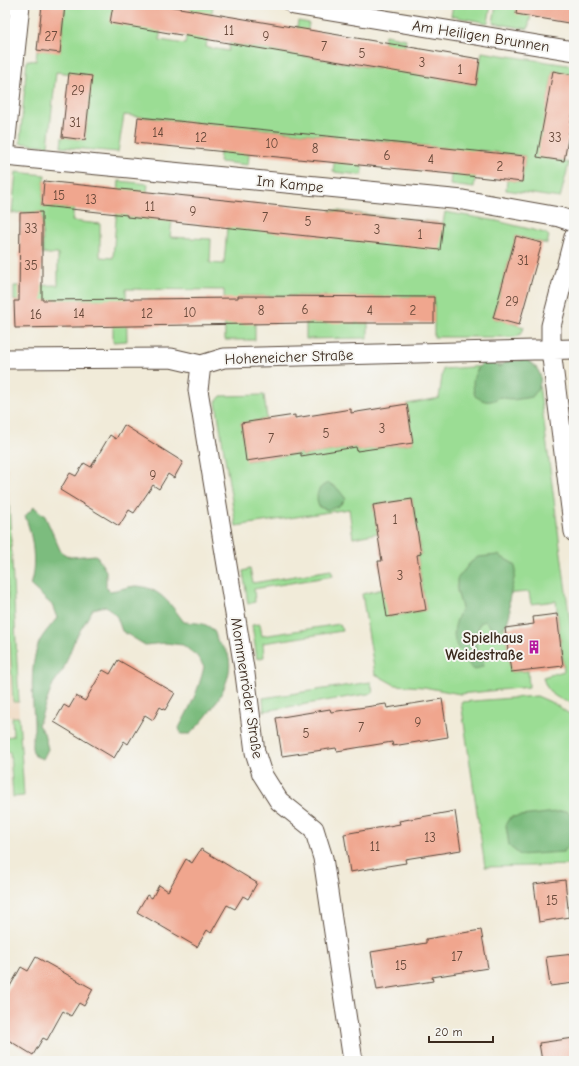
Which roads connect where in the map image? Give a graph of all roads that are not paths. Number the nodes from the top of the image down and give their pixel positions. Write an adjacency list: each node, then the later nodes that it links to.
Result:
1 (20, 5): 4 (street)
2 (294, 5): 3 (street, Am Heiligen Brunnen)
3 (574, 51)
4 (5, 147)
5 (5, 156): 6 (street, Im Kampe)
6 (574, 222)
7 (574, 237): 9 (street)
8 (574, 349): 9 (street, Hoheneicher Straße)
9 (551, 350): 11 (street, Hoheneicher Straße); 12 (street)
10 (5, 359): 11 (street, Hoheneicher Straße)
11 (200, 365): 13 (street, Mommenröder Straße)
12 (574, 532)
13 (353, 1061)

